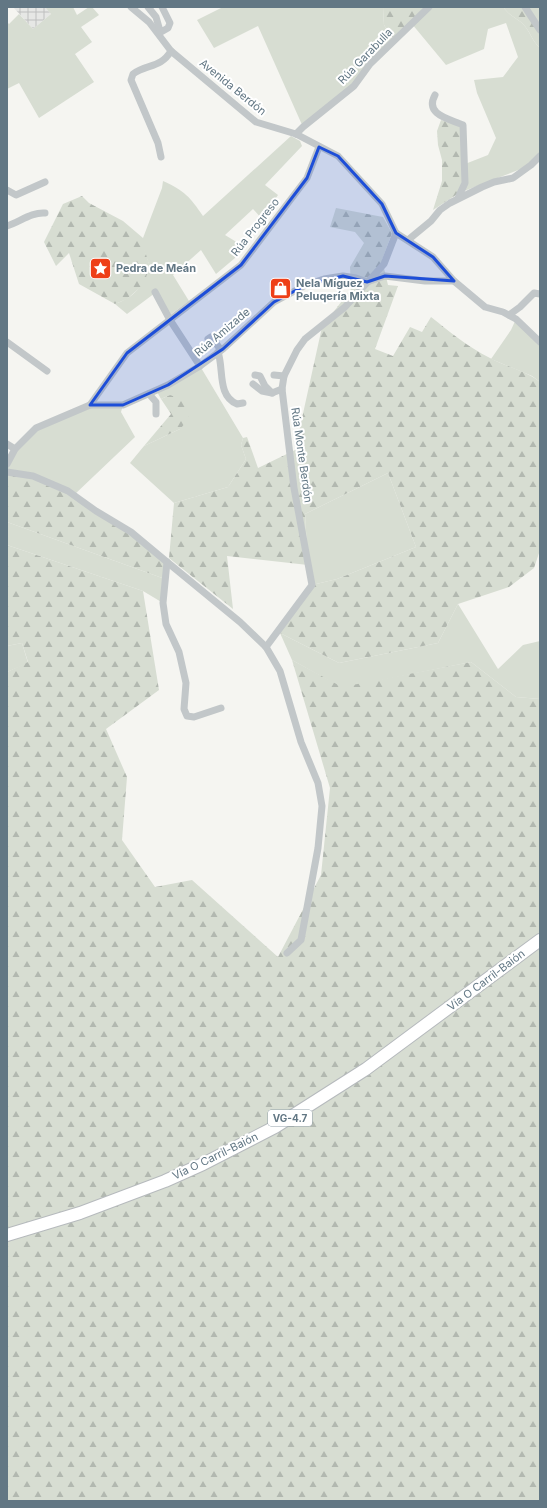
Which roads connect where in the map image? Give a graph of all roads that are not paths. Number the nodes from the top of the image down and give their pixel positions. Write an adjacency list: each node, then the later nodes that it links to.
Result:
1 (131, 7): 7 (street, Avenida Berdón)
2 (148, 7): 7 (street)
3 (162, 7): 7 (street)
4 (429, 7): 10 (street, Rúa Garabulla)
5 (525, 7): 6 (street)
6 (540, 30)
7 (159, 32): 8 (street, Avenida Berdón)
8 (171, 51): 10 (street, Avenida Berdón); 13 (street)
9 (435, 95): 16 (street)
10 (296, 134): 11 (street, Avenida Berdón)
11 (319, 147): 19 (street, Avenida Berdón); 26 (street, Rúa Progreso)
12 (540, 156): 16 (street)
13 (161, 157)
14 (45, 182): 15 (street)
15 (7, 190)
16 (458, 198): 20 (street)
17 (45, 213): 18 (street)
18 (7, 226)
19 (396, 233): 20 (street); 22 (street, Rúa Monte Berdón)
20 (408, 240): 21 (street)
21 (454, 281): 22 (street); 25 (street)
22 (367, 282): 30 (street, Rúa Amizade); 35 (street, Rúa Monte Berdón)
23 (155, 292): 26 (street)
24 (540, 294): 25 (street)
25 (509, 315): 29 (street)
26 (170, 320): 31 (street); 41 (street, Rúa Progreso)
27 (208, 339): 30 (street)
28 (7, 342): 32 (street)
29 (540, 342)
30 (220, 351): 31 (street, Rúa Amizade); 40 (street)
31 (200, 366): 39 (street, Rúa Amizade)
32 (47, 372)
33 (255, 375): 38 (street)
34 (274, 375): 35 (street)
35 (284, 376): 37 (street, Rúa Monte Berdón)
36 (253, 384): 38 (street)
37 (282, 389): 38 (street); 48 (street, Rúa Monte Berdón)
38 (272, 393)
39 (149, 394): 41 (street, Rúa Amizade); 42 (street)
40 (243, 403)
41 (90, 405): 44 (street)
42 (156, 414)
43 (7, 444): 44 (street)
44 (15, 449): 45 (street)
45 (7, 464)
46 (7, 472): 47 (street)
47 (167, 562): 48 (street); 49 (street)
48 (266, 647): 51 (street)
49 (221, 708)
50 (540, 940): 52 (highway, Vía O Carril-Baión / VG-4.7)
51 (287, 953)
52 (7, 1235)

